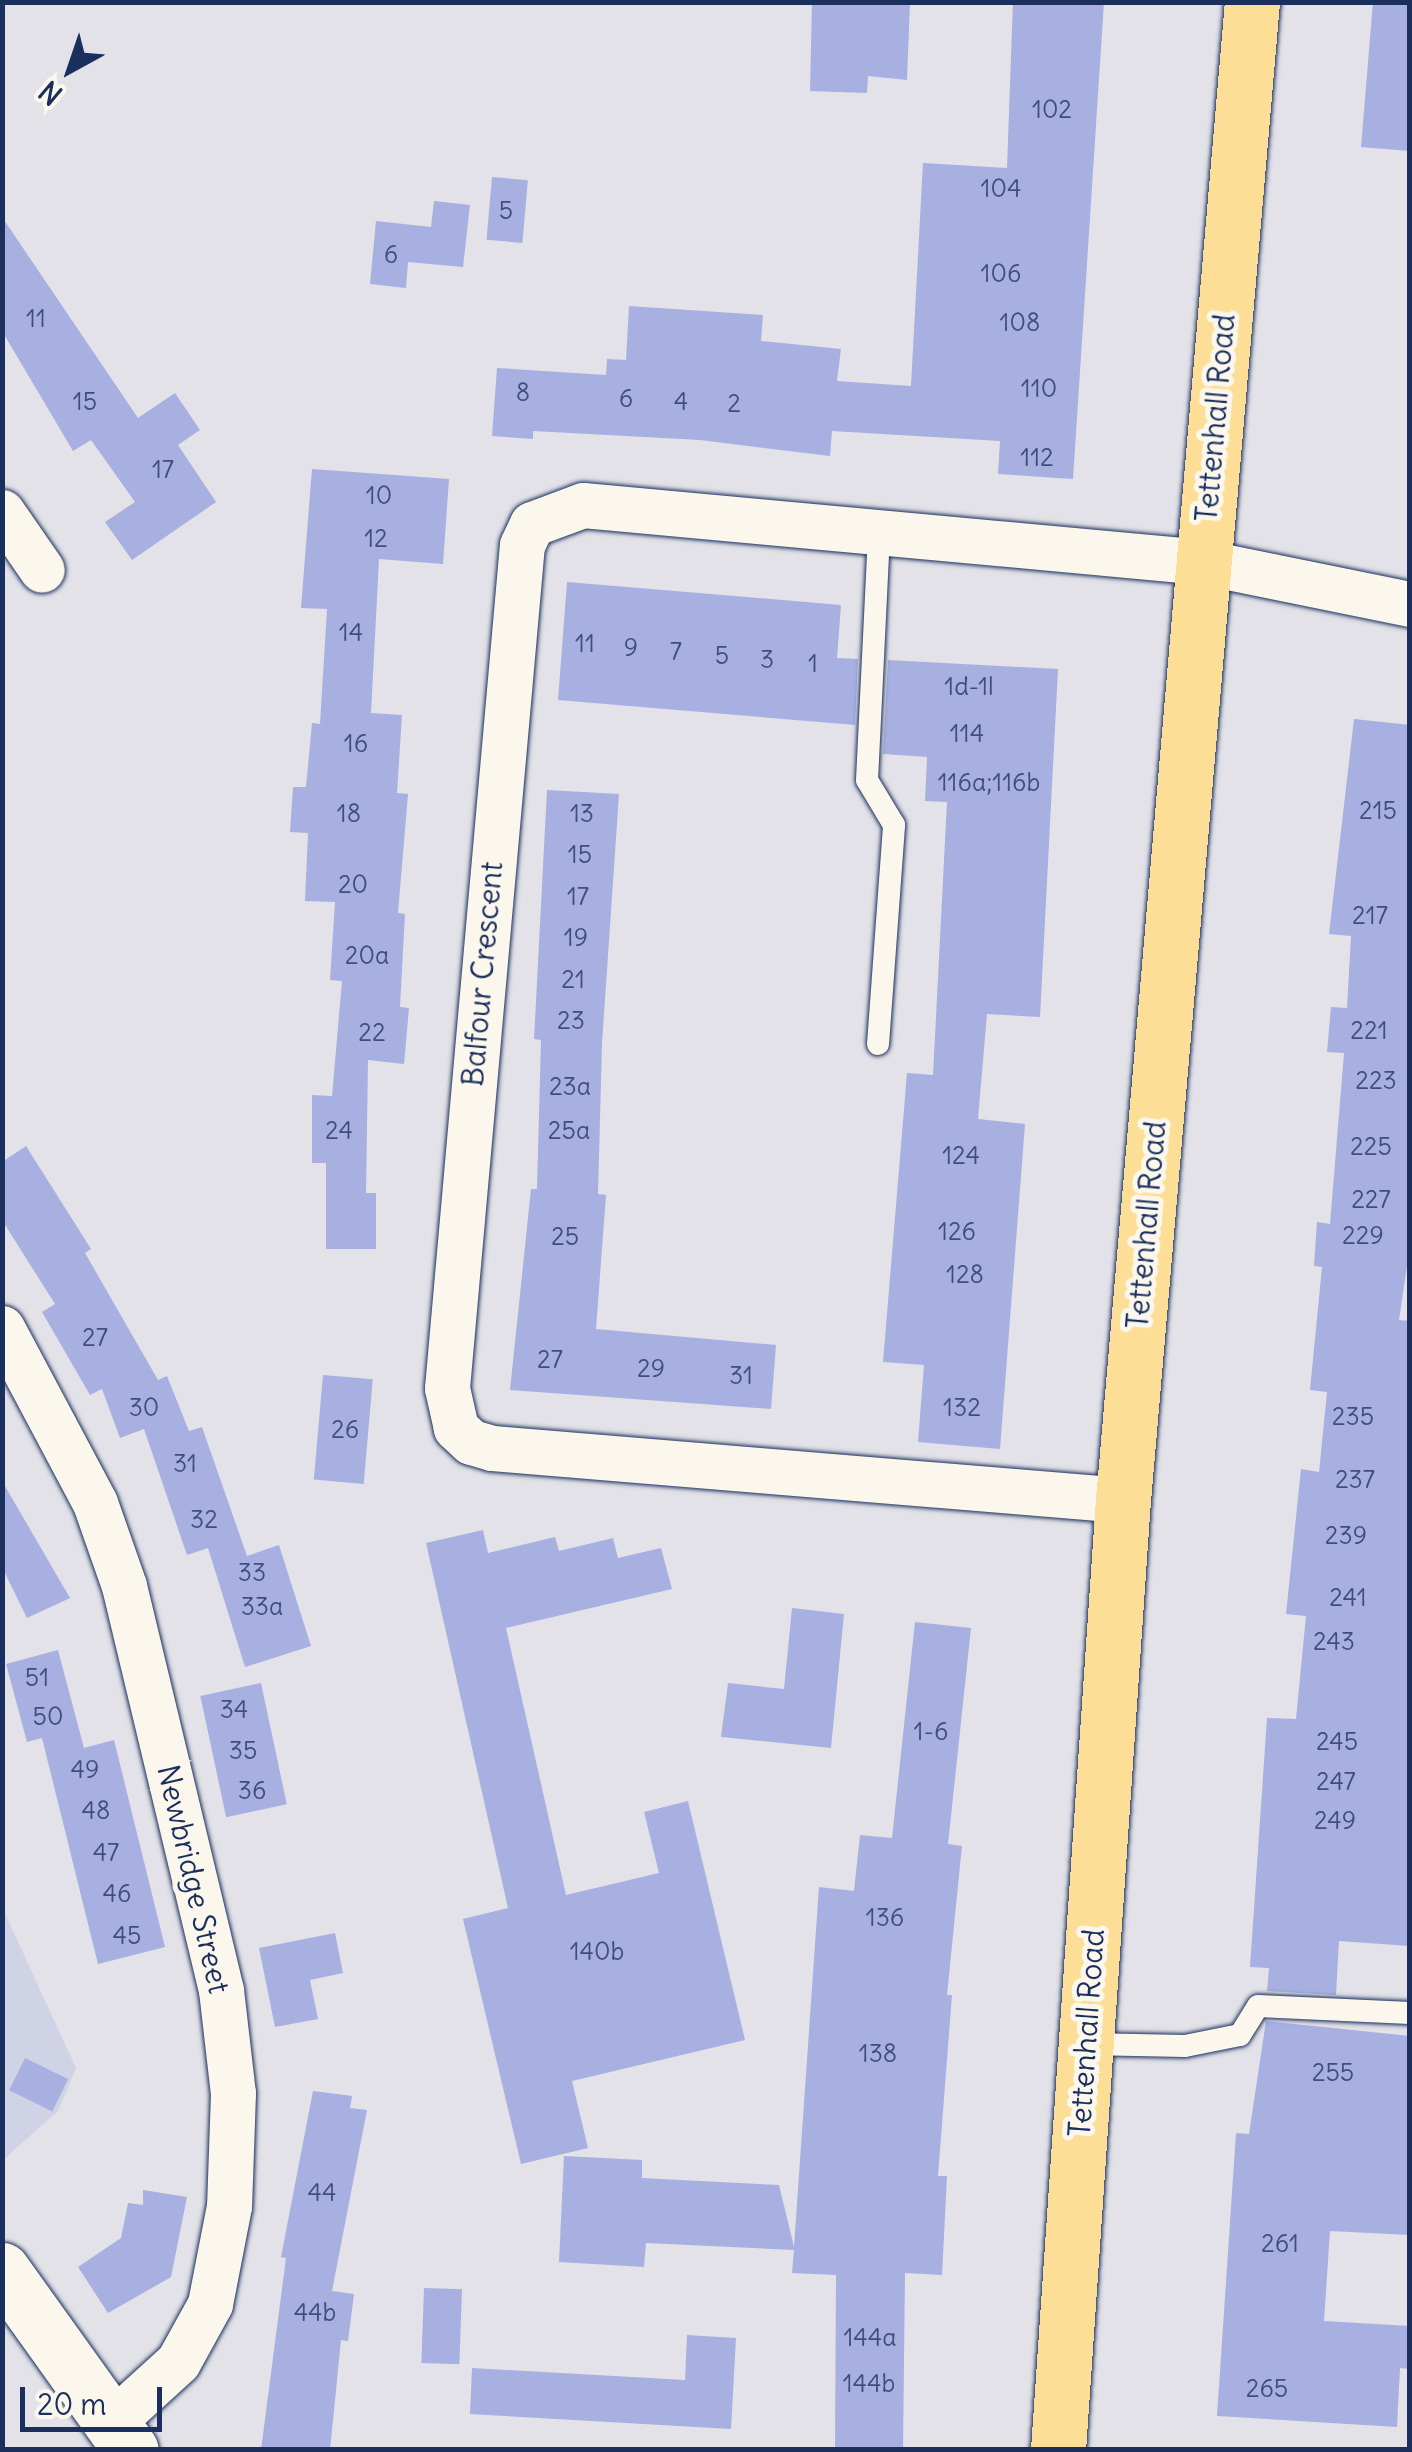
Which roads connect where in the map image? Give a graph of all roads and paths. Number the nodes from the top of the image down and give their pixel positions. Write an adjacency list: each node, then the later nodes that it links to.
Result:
1 (1252, 2): 4 (highway, Tettenhall Road)
2 (2, 512): 5 (street)
3 (879, 535): 4 (street, Balfour Crescent); 7 (lane); 9 (street, Balfour Crescent)
4 (1203, 562): 6 (street, Balfour Crescent); 9 (highway, Tettenhall Road)
5 (42, 570)
6 (1410, 604)
7 (878, 1044)
8 (2, 1328): 13 (street, Newbridge Street)
9 (1123, 1500): 11 (highway, Tettenhall Road)
10 (1410, 2013): 11 (lane)
11 (1086, 2044): 14 (highway, Tettenhall Road)
12 (12, 2304): 13 (street)
13 (121, 2436)
14 (1058, 2450)

